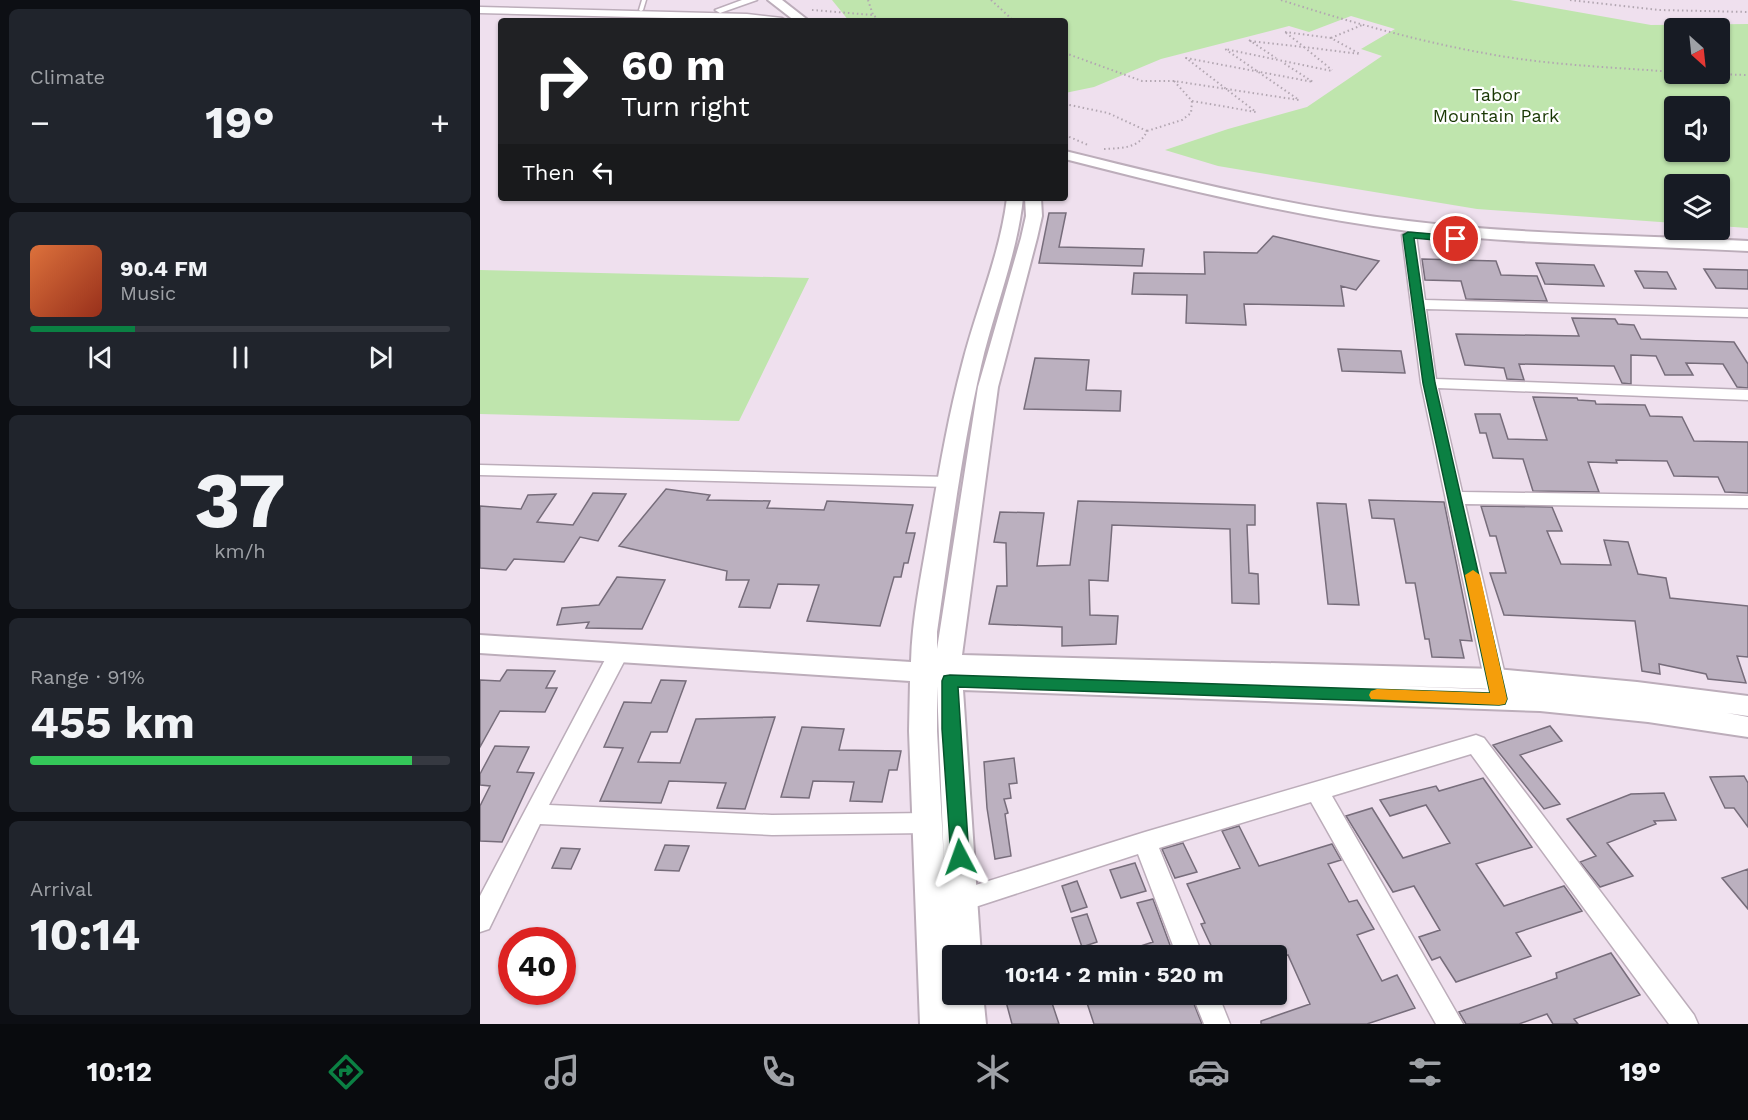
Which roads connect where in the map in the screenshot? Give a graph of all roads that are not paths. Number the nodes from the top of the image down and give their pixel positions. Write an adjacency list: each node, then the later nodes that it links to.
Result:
1 (752, 0): 5 (street)
2 (760, 0): 9 (street)
3 (774, 0): 7 (street)
4 (480, 5): 5 (street)
5 (642, 8): 6 (street); 8 (street)
6 (480, 10)
7 (805, 16)
8 (756, 18)
9 (779, 18)
10 (1069, 160): 13 (street); 14 (street)
11 (1015, 201): 21 (street)
12 (1033, 201): 27 (street)
13 (1408, 235): 15 (street); 16 (street)
14 (1748, 246)
15 (1748, 255)
16 (1418, 304): 17 (street); 18 (street)
17 (1748, 313)
18 (1429, 383): 19 (street); 22 (street)
19 (1748, 395)
20 (480, 470): 21 (street)
21 (949, 482): 26 (street)
22 (1455, 498): 23 (street); 28 (street)
23 (1748, 502)
24 (480, 644): 25 (street)
25 (618, 654): 26 (street); 32 (street)
26 (923, 672): 27 (street); 33 (street)
27 (949, 672): 28 (street); 35 (street)
28 (1498, 689): 29 (street); 30 (street)
29 (1748, 706)
30 (1748, 727)
31 (1317, 791): 34 (street); 41 (street); 45 (street)
32 (533, 814): 33 (street); 36 (street)
33 (928, 823): 42 (street)
34 (1145, 842): 35 (street); 38 (street)
35 (963, 900): 37 (street)
36 (480, 921)
37 (965, 945)
38 (1186, 945)
39 (968, 1005): 43 (street)
40 (1209, 1005): 44 (street)
41 (1682, 1023)
42 (937, 1024)
43 (969, 1024)
44 (1217, 1024)
45 (1450, 1024)

